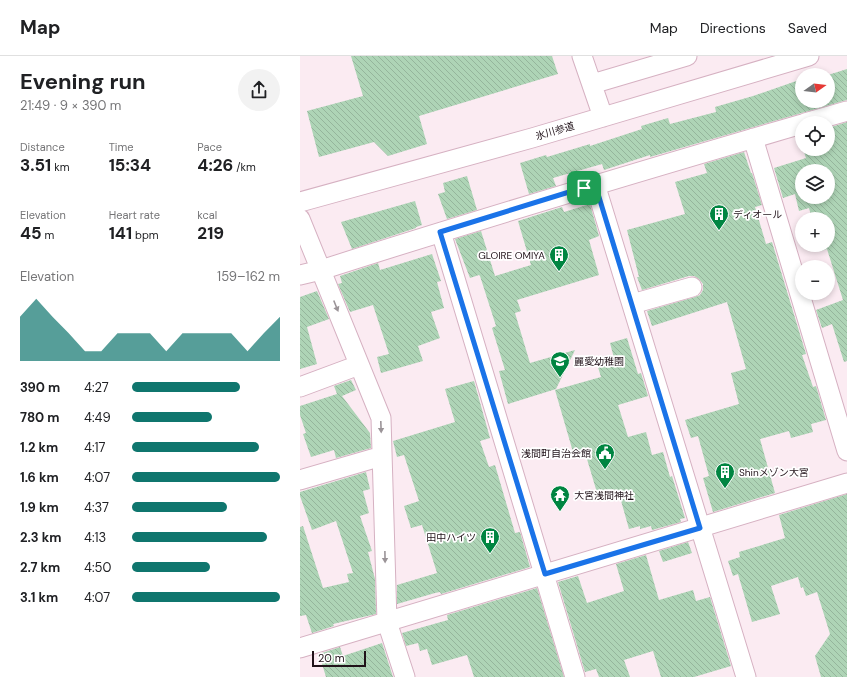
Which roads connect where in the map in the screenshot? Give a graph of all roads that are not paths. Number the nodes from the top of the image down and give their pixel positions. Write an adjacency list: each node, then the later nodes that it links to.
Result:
1 (582, 56): 4 (street)
2 (687, 56): 4 (street)
3 (809, 56): 7 (street, 氷川参道)
4 (592, 84): 7 (street)
5 (847, 111): 6 (street)
6 (830, 116)
7 (603, 117): 11 (street, 氷川参道)
8 (795, 126): 9 (street)
9 (753, 138): 10 (street); 20 (street)
10 (595, 184): 13 (street); 17 (street)
11 (300, 202)
12 (300, 219): 14 (street)
13 (440, 232): 14 (street); 25 (street)
14 (321, 270): 15 (street); 18 (street, one-way to 18)
15 (300, 275)
16 (692, 287): 17 (street)
17 (632, 304): 24 (street)
18 (359, 365): 19 (street); 21 (street, one-way to 21)
19 (300, 387)
20 (847, 451)
21 (382, 456): 22 (street); 26 (street, one-way to 26)
22 (300, 480)
23 (847, 483): 24 (street)
24 (700, 528): 25 (street); 30 (street)
25 (545, 574): 26 (street); 29 (street)
26 (387, 622): 27 (street); 28 (street)
27 (300, 648)
28 (405, 677)
29 (575, 677)
30 (746, 677)

